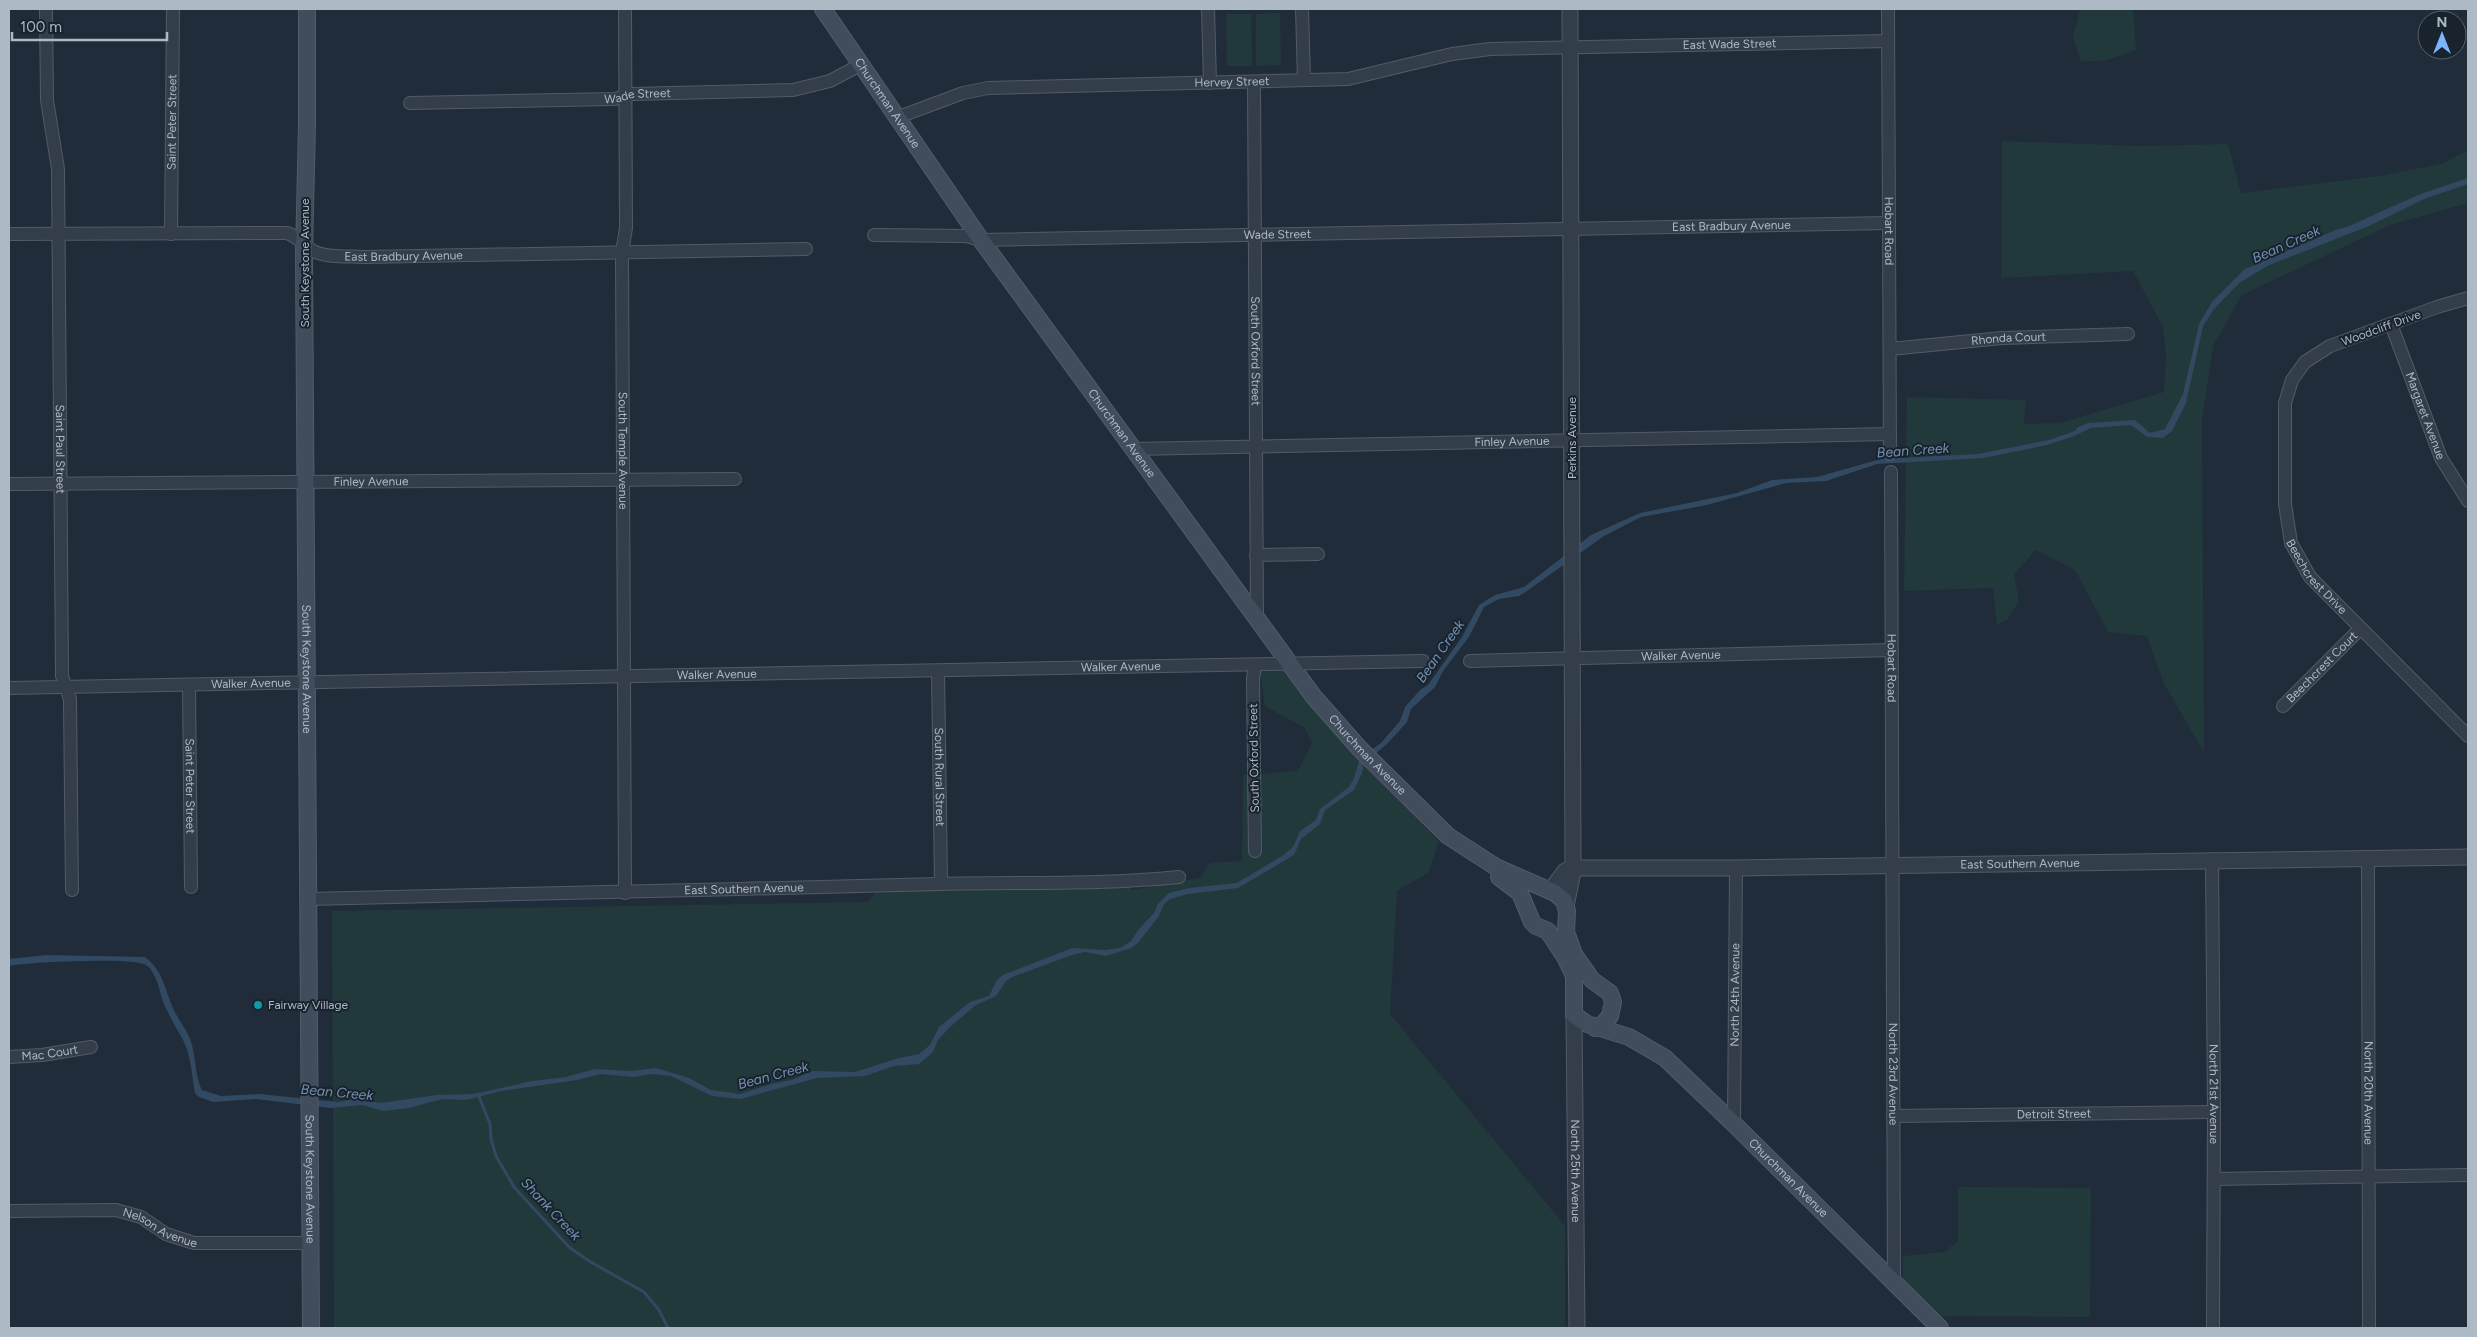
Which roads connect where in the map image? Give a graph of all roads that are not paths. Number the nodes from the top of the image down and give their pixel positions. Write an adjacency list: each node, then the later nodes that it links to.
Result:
1 (46, 9): 21 (street, Saint Paul Street)
2 (173, 9): 23 (street, Saint Peter Street)
3 (307, 9): 27 (main road, South Keystone Avenue)
4 (625, 9): 16 (street, South Temple Avenue)
5 (823, 9): 12 (main road, Churchman Avenue)
6 (1208, 9): 15 (street)
7 (1302, 9): 13 (street)
8 (1570, 9): 11 (street, Perkins Avenue)
9 (1888, 9): 10 (street, Hobart Road)
10 (1888, 41): 11 (street, East Wade Street); 19 (street, Hobart Road)
11 (1571, 47): 13 (street, Hervey Street); 20 (street, Perkins Avenue)
12 (860, 65): 16 (street, Wade Street); 18 (main road, Churchman Avenue)
13 (1304, 80): 14 (street, Hervey Street)
14 (1254, 82): 15 (street, Hervey Street); 25 (street, South Oxford Street)
15 (1210, 83): 18 (street, Hervey Street)
16 (626, 97): 17 (street, Wade Street); 29 (street, South Temple Avenue)
17 (410, 103)
18 (896, 118): 26 (main road, Churchman Avenue)
19 (1889, 223): 20 (street, East Bradbury Avenue); 33 (street, Hobart Road)
20 (1572, 229): 25 (street, Wade Street); 36 (street, Perkins Avenue)
21 (59, 233): 22 (street, East Bradbury Avenue); 23 (street, East Bradbury Avenue); 45 (street, Saint Paul Street)
22 (9, 234)
23 (171, 234): 27 (street, East Bradbury Avenue)
24 (874, 235): 26 (street)
25 (1255, 235): 26 (street, Wade Street); 37 (street, South Oxford Street)
26 (981, 240): 38 (main road, Churchman Avenue)
27 (304, 243): 29 (street, East Bradbury Avenue); 43 (main road, South Keystone Avenue)
28 (806, 249): 29 (street, East Bradbury Avenue)
29 (622, 253): 42 (street, South Temple Avenue)
30 (2468, 298): 31 (street, Woodcliff Drive)
31 (2390, 324): 34 (street, Woodcliff Drive); 46 (street, Margaret Avenue)
32 (2128, 334): 33 (street, Rhonda Court)
33 (1890, 349): 35 (street, Hobart Road)
34 (2300, 368): 50 (street, Beechcrest Drive)
35 (1890, 434): 36 (street, Finley Avenue); 39 (street, Hobart Road)
36 (1572, 440): 37 (street, Finley Avenue); 52 (street, Perkins Avenue)
37 (1256, 446): 38 (street, Finley Avenue); 48 (street, South Oxford Street)
38 (1133, 449): 49 (main road, Churchman Avenue)
39 (1890, 454)
40 (1890, 472): 51 (street, Hobart Road)
41 (735, 479): 42 (street, Finley Avenue)
42 (625, 480): 43 (street, Finley Avenue); 58 (street, South Temple Avenue)
43 (306, 482): 45 (street, Finley Avenue); 59 (main road, South Keystone Avenue)
44 (9, 484): 45 (street, Finley Avenue)
45 (61, 484): 61 (street, Saint Paul Street)
46 (2468, 500)
47 (1318, 554): 48 (street)
48 (1256, 555): 49 (street, South Oxford Street)
49 (1257, 619): 56 (main road, Churchman Avenue)
50 (2360, 629): 63 (street, Beechcrest Court); 64 (street, Beechcrest Drive)
51 (1892, 650): 52 (street, Walker Avenue); 70 (street, Hobart Road)
52 (1574, 659): 54 (street, Walker Avenue); 71 (street, Perkins Avenue)
53 (1423, 661): 56 (street, Walker Avenue)
54 (1470, 661)
55 (1255, 665): 56 (street, Walker Avenue); 57 (street, Walker Avenue); 66 (street, South Oxford Street)
56 (1290, 665): 65 (main road, Churchman Avenue)
57 (938, 671): 58 (street, Walker Avenue); 74 (street, South Rural Street)
58 (624, 677): 59 (street, Walker Avenue); 78 (street, South Temple Avenue)
59 (307, 684): 60 (street, Walker Avenue); 79 (main road, South Keystone Avenue)
60 (189, 685): 61 (street, Walker Avenue); 75 (street, Saint Peter Street)
61 (66, 687): 62 (street, Walker Avenue); 76 (street, Saint Paul Street)
62 (9, 688)
63 (2283, 706)
64 (2468, 736)
65 (1448, 836): 77 (main road, Churchman Avenue); 80 (main road, Churchman Avenue)
66 (1255, 850)
67 (2468, 857): 68 (street, East Southern Avenue)
68 (2368, 858): 69 (street, East Southern Avenue); 93 (street, North 20th Avenue)
69 (2212, 859): 70 (street, East Southern Avenue); 89 (street, North 21st Avenue)
70 (1893, 865): 72 (street, East Southern Avenue); 90 (street, North 23rd Avenue)
71 (1571, 868): 72 (street, East Southern Avenue); 77 (street); 81 (street, Perkins Avenue)
72 (1736, 868): 91 (street, North 24th Avenue)
73 (1179, 877): 74 (street, East Southern Avenue)
74 (941, 884): 78 (street, East Southern Avenue)
75 (191, 887)
76 (72, 890)
77 (1548, 891): 80 (main road); 81 (main road, Churchman Avenue)
78 (625, 893): 79 (street, East Southern Avenue)
79 (309, 899): 96 (main road, South Keystone Avenue)
80 (1528, 910): 82 (main road, Churchman Avenue)
81 (1565, 914): 82 (main road); 83 (main road, Churchman Avenue)
82 (1548, 931): 84 (main road, Churchman Avenue)
83 (1613, 1008): 85 (main road); 86 (main road, Churchman Avenue)
84 (1574, 1016): 85 (main road, Churchman Avenue); 99 (street, North 25th Avenue)
85 (1595, 1028): 86 (main road, Churchman Avenue)
86 (1630, 1037): 91 (main road, Churchman Avenue)
87 (91, 1047): 88 (street, Mac Court)
88 (9, 1057)
89 (2214, 1112): 90 (street, Detroit Street); 94 (street, North 21st Avenue)
90 (1893, 1116): 97 (street, North 23rd Avenue)
91 (1734, 1124): 97 (main road, Churchman Avenue)
92 (2468, 1175): 93 (street)
93 (2368, 1176): 94 (street); 102 (street, North 20th Avenue)
94 (2214, 1179): 101 (street, North 21st Avenue)
95 (9, 1211): 96 (street, Nelson Avenue)
96 (311, 1243): 98 (main road, South Keystone Avenue)
97 (1894, 1284): 100 (main road, Churchman Avenue)
98 (311, 1328)
99 (1577, 1328)
100 (1940, 1328)
101 (2213, 1328)
102 (2369, 1328)

